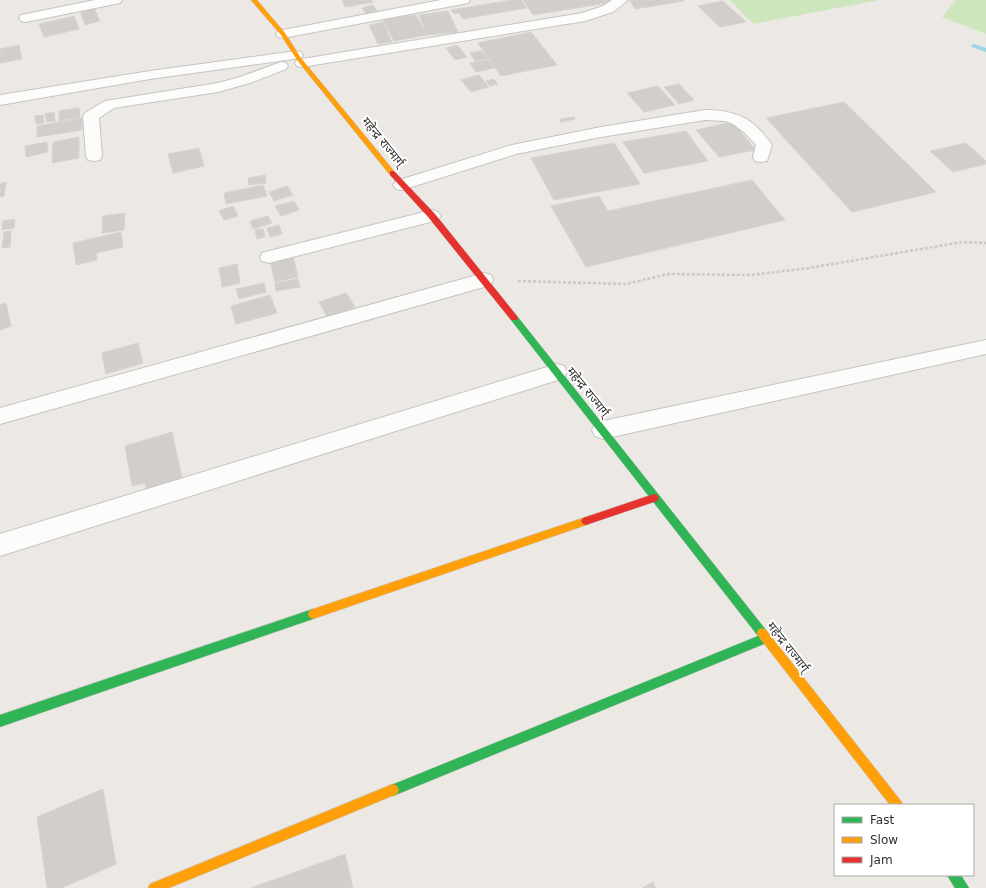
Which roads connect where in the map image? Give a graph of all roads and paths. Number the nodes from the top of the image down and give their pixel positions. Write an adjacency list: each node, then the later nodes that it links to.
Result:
1 (114, 0): 5 (street)
2 (254, 0): 6 (main road, महेन्द्र राज्मार्ग्)
3 (464, 0): 6 (street)
4 (620, 0): 7 (street)
5 (26, 18)
6 (283, 34): 7 (main road, महेन्द्र राज्मार्ग्)
7 (299, 59): 8 (street); 9 (street); 11 (main road, महेन्द्र राज्मार्ग्)
8 (0, 100)
9 (94, 156)
10 (761, 157): 11 (street)
11 (402, 184): 12 (main road, महेन्द्र राज्मार्ग्)
12 (432, 216): 14 (street); 15 (main road, महेन्द्र राज्मार्ग्)
13 (986, 243): 15 (path)
14 (269, 257)
15 (484, 280): 17 (main road, महेन्द्र राज्मार्ग्); 18 (street)
16 (986, 347): 19 (street)
17 (557, 372): 19 (main road, महेन्द्र राज्मार्ग्); 21 (street)
18 (0, 416)
19 (603, 430): 20 (main road, महेन्द्र राज्मार्ग्)
20 (654, 498): 22 (main road, महेन्द्र राज्मार्ग्); 23 (main road)
21 (0, 545)
22 (765, 638): 24 (main road, महेन्द्र राज्मार्ग्); 26 (main road)
23 (0, 721)
24 (897, 804)
25 (954, 876): 27 (main road)
26 (154, 888)
27 (963, 888)

